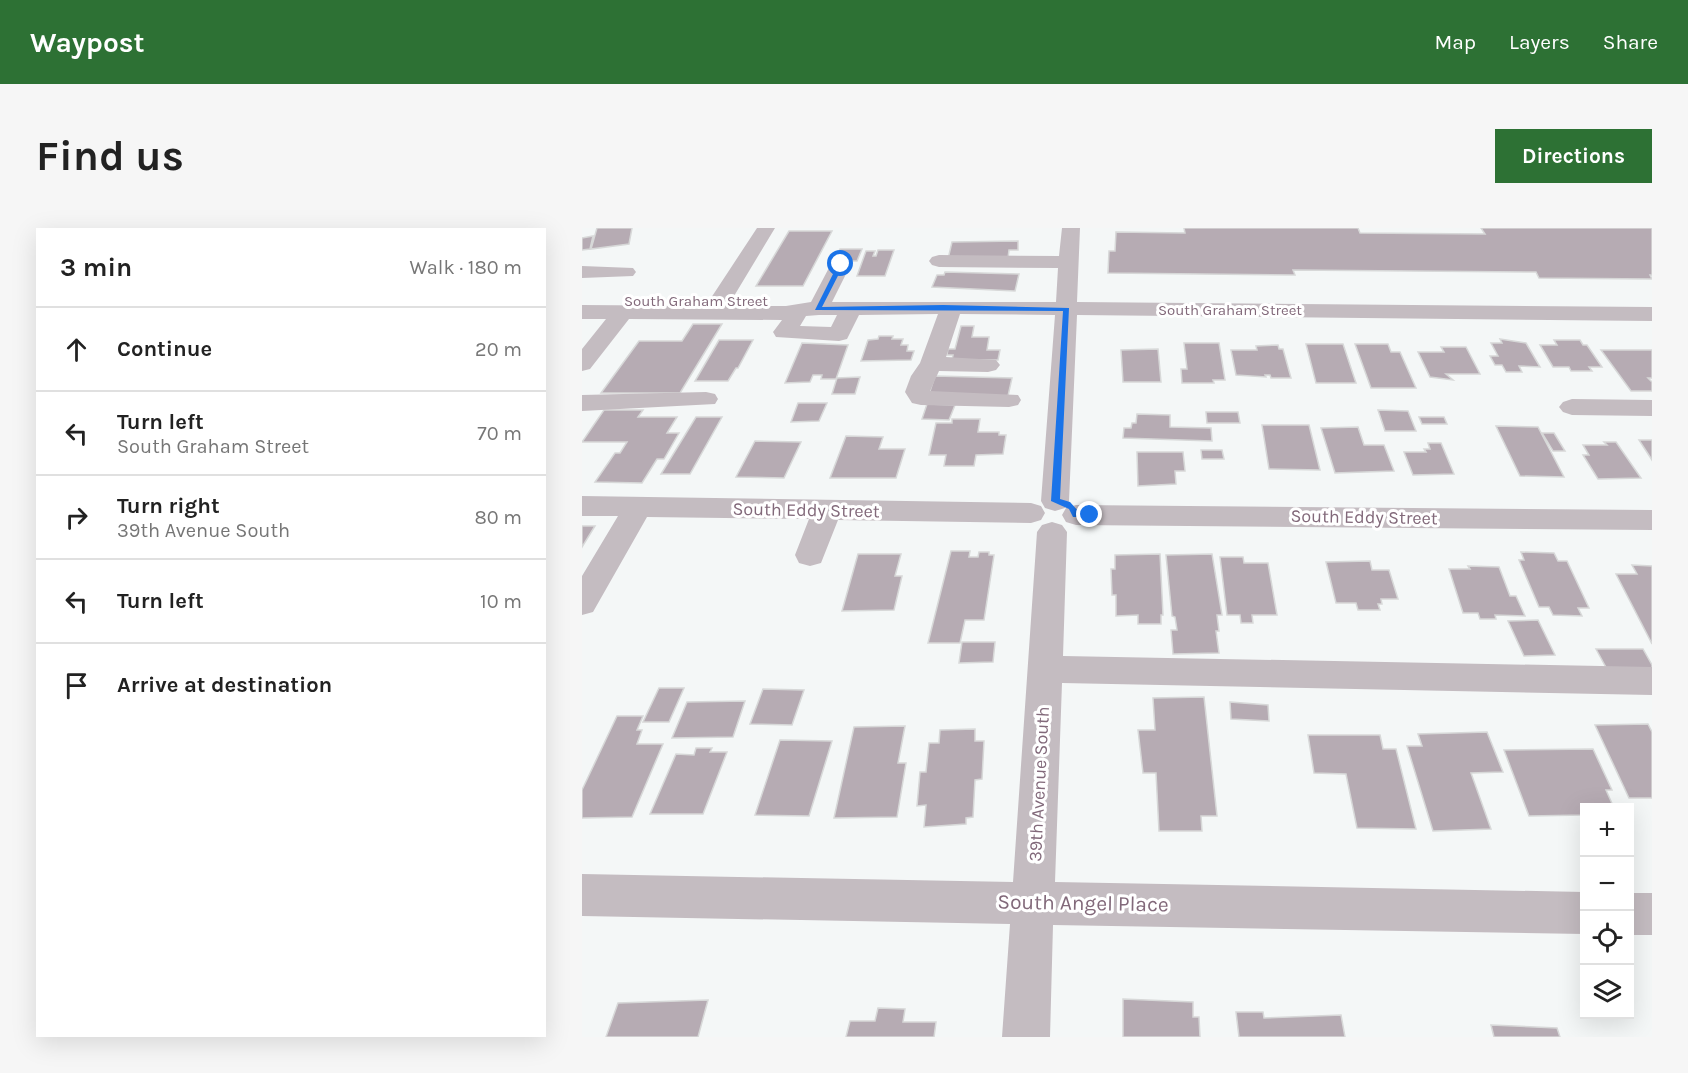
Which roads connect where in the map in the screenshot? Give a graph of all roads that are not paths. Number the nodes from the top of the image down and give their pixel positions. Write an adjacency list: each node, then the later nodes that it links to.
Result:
1 (766, 228): 7 (street)
2 (1071, 228): 4 (street, 39th Avenue South)
3 (939, 261): 4 (street)
4 (1068, 262): 12 (street, 39th Avenue South)
5 (841, 264): 10 (street)
6 (582, 273): 8 (street)
7 (720, 301): 8 (street, South Graham Street); 10 (street, South Graham Street)
8 (588, 304): 13 (street, South Graham Street)
9 (951, 308): 11 (street, South Graham Street); 12 (street, South Graham Street); 16 (street)
10 (813, 309): 11 (street, South Graham Street); 11 (street); 13 (street, South Graham Street)
11 (851, 309)
12 (1066, 309): 14 (street, South Graham Street); 26 (street, 39th Avenue South)
13 (623, 312): 15 (street)
14 (1652, 314)
15 (586, 353)
16 (932, 364): 17 (street); 19 (street)
17 (988, 365)
18 (706, 399): 20 (street)
19 (1010, 400)
20 (582, 403)
21 (1572, 407): 22 (street)
22 (1652, 408)
23 (582, 506): 24 (street, South Eddy Street)
24 (638, 507): 25 (street, South Eddy Street); 29 (street)
25 (826, 510): 26 (street, South Eddy Street); 28 (street)
26 (1053, 515): 27 (street, South Eddy Street); 30 (street, 39th Avenue South)
27 (1652, 520)
28 (810, 555)
29 (582, 603)
30 (1045, 669): 31 (street); 33 (street, 39th Avenue South)
31 (1652, 681)
32 (582, 895): 33 (street, South Angel Place)
33 (1032, 903): 34 (street, South Angel Place); 37 (street, 39th Avenue South)
34 (1580, 913)
35 (1634, 914): 36 (street)
36 (1652, 914)
37 (1026, 1037)

